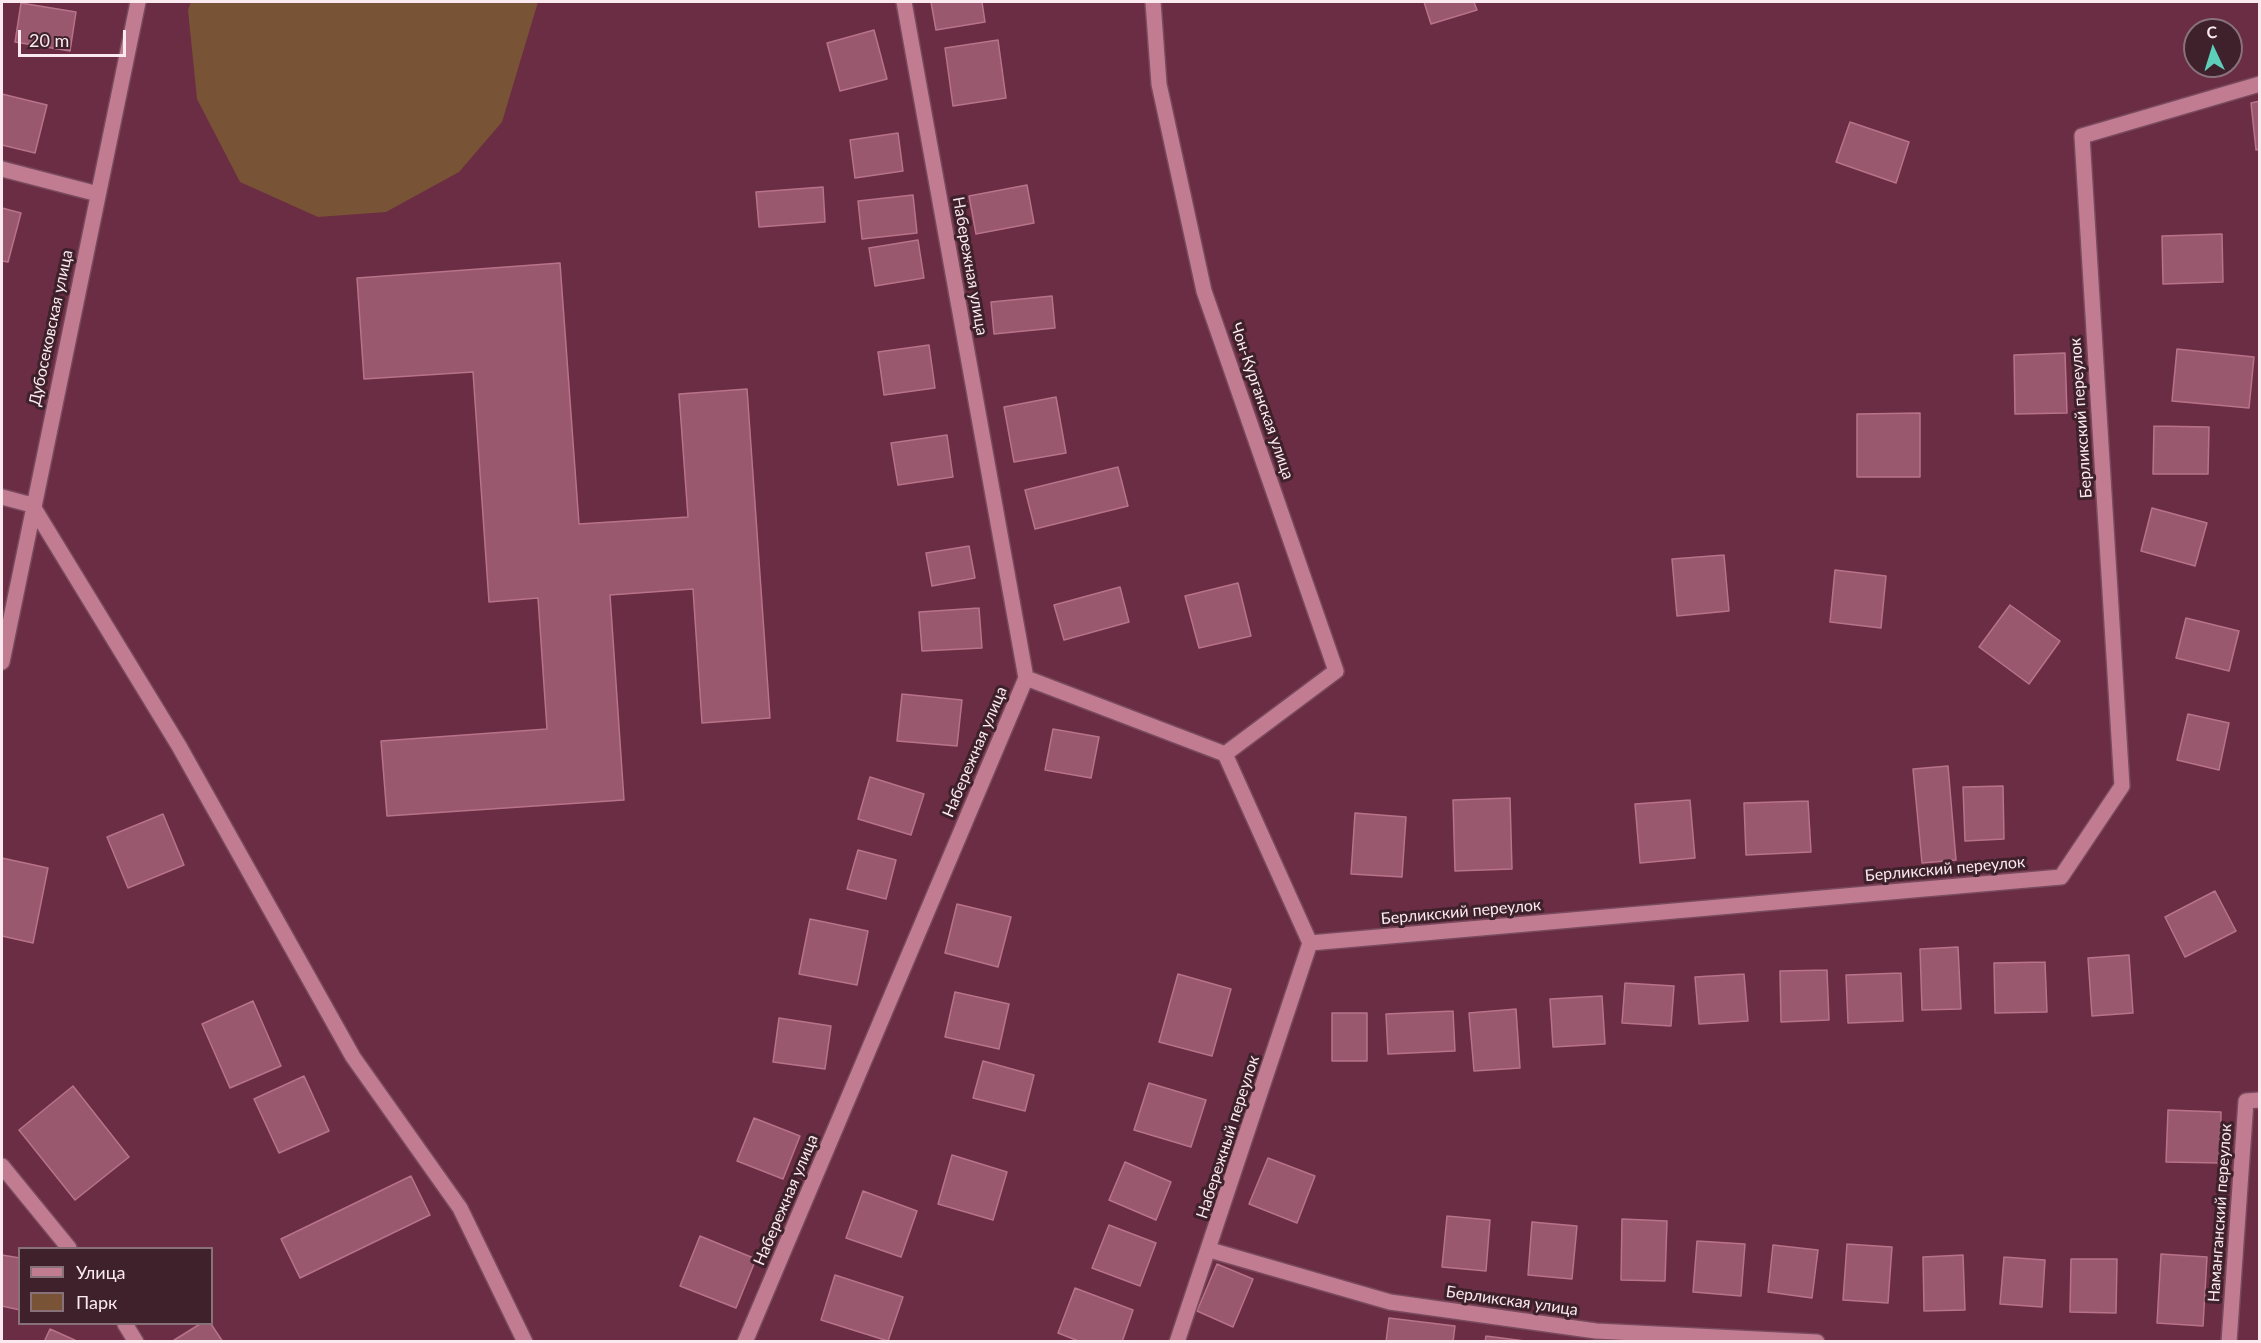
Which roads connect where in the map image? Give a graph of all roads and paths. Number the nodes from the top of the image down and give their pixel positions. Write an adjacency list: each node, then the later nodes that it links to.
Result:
1 (138, 2): 6 (street, Дубосековская улица)
2 (904, 2): 10 (street, Набережная улица)
3 (1154, 2): 11 (street, Чон-Курганская улица)
4 (2259, 84): 12 (street, Берликский переулок)
5 (2, 168): 6 (street)
6 (98, 194): 8 (street, Дубосековская улица)
7 (2, 497): 8 (street)
8 (32, 505): 9 (street, Дубосековская улица); 19 (street)
9 (2, 662)
10 (1026, 678): 11 (street); 20 (street, Набережная улица)
11 (1225, 754): 12 (street)
12 (1310, 943): 16 (street, Набережный переулок)
13 (2259, 1100): 23 (street, Наманганский переулок)
14 (2, 1166): 15 (street)
15 (68, 1247)
16 (1210, 1250): 21 (street, Набережный переулок); 22 (street, Берликская улица)
17 (127, 1325): 18 (street)
18 (136, 1341)
19 (525, 1341)
20 (746, 1341)
21 (1177, 1341)
22 (1817, 1341)
23 (2229, 1341)

